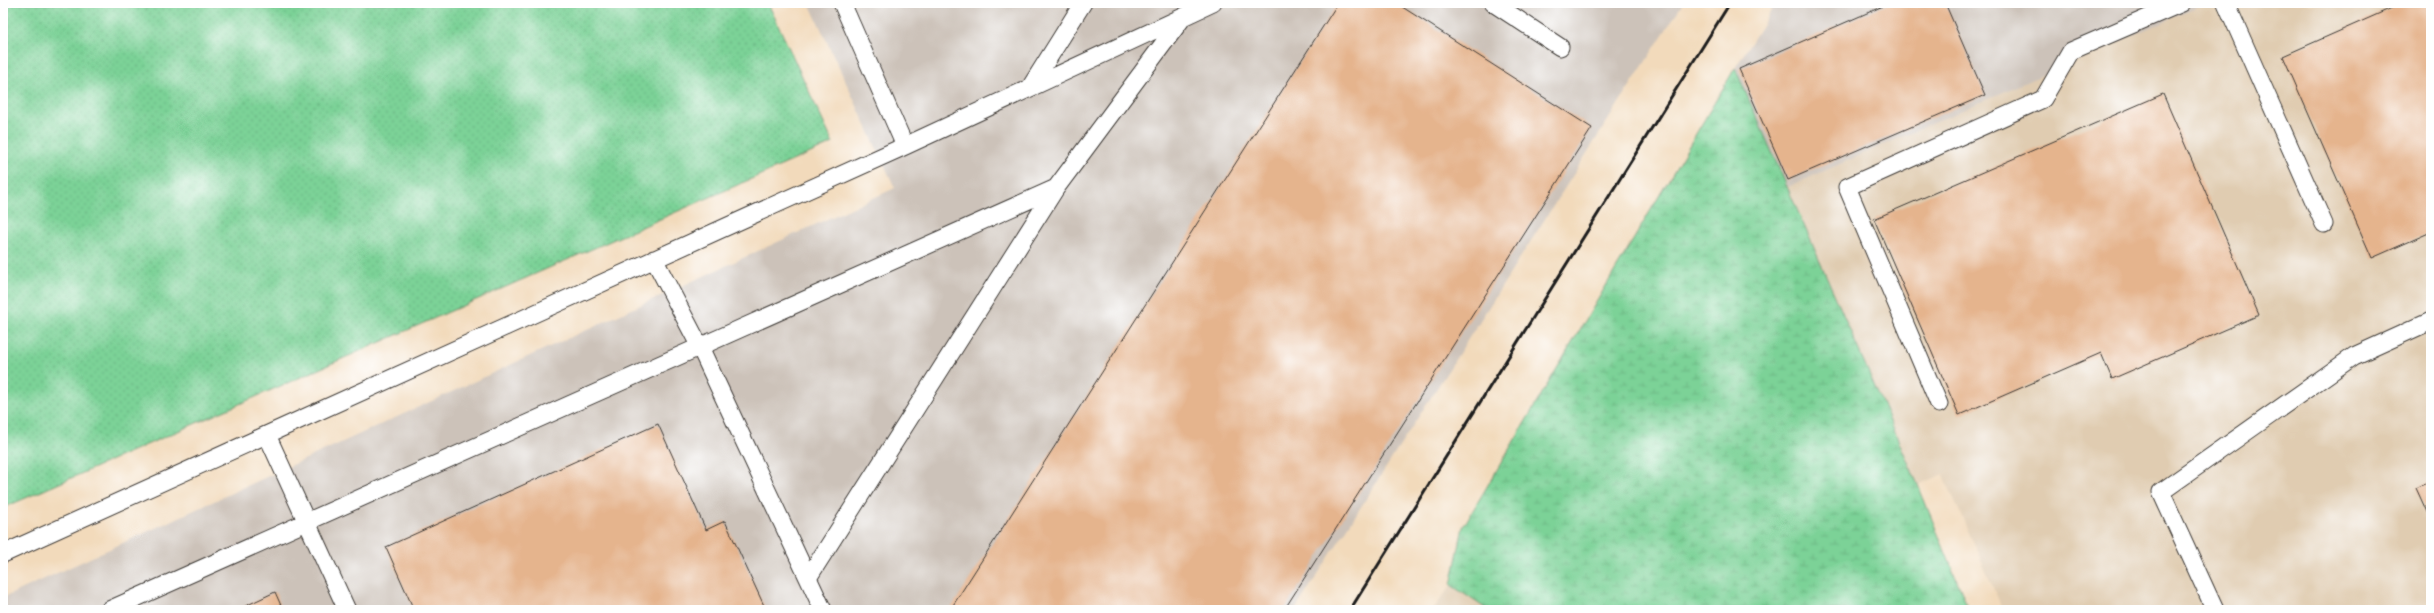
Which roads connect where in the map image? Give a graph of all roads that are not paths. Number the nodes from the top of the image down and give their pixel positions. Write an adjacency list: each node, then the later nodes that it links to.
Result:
1 (842, 3): 10 (lane)
2 (1083, 3): 9 (lane)
3 (1213, 3): 7 (lane)
4 (1493, 3): 8 (lane)
5 (2182, 3): 16 (lane)
6 (2226, 3): 12 (lane)
7 (1182, 18): 9 (lane); 11 (lane)
8 (1560, 47)
9 (1031, 86): 10 (lane)
10 (905, 146): 13 (lane)
11 (1056, 188): 15 (lane); 20 (lane)
12 (2324, 224)
13 (654, 259): 15 (lane); 17 (lane)
14 (2431, 321): 24 (lane)
15 (700, 347): 18 (lane); 20 (lane)
16 (1939, 404)
17 (267, 435): 18 (lane); 19 (lane)
18 (307, 521): 21 (lane); 22 (lane)
19 (3, 554)
20 (808, 578): 23 (lane)
21 (109, 610)
22 (347, 610)
23 (823, 610)
24 (2215, 610)

